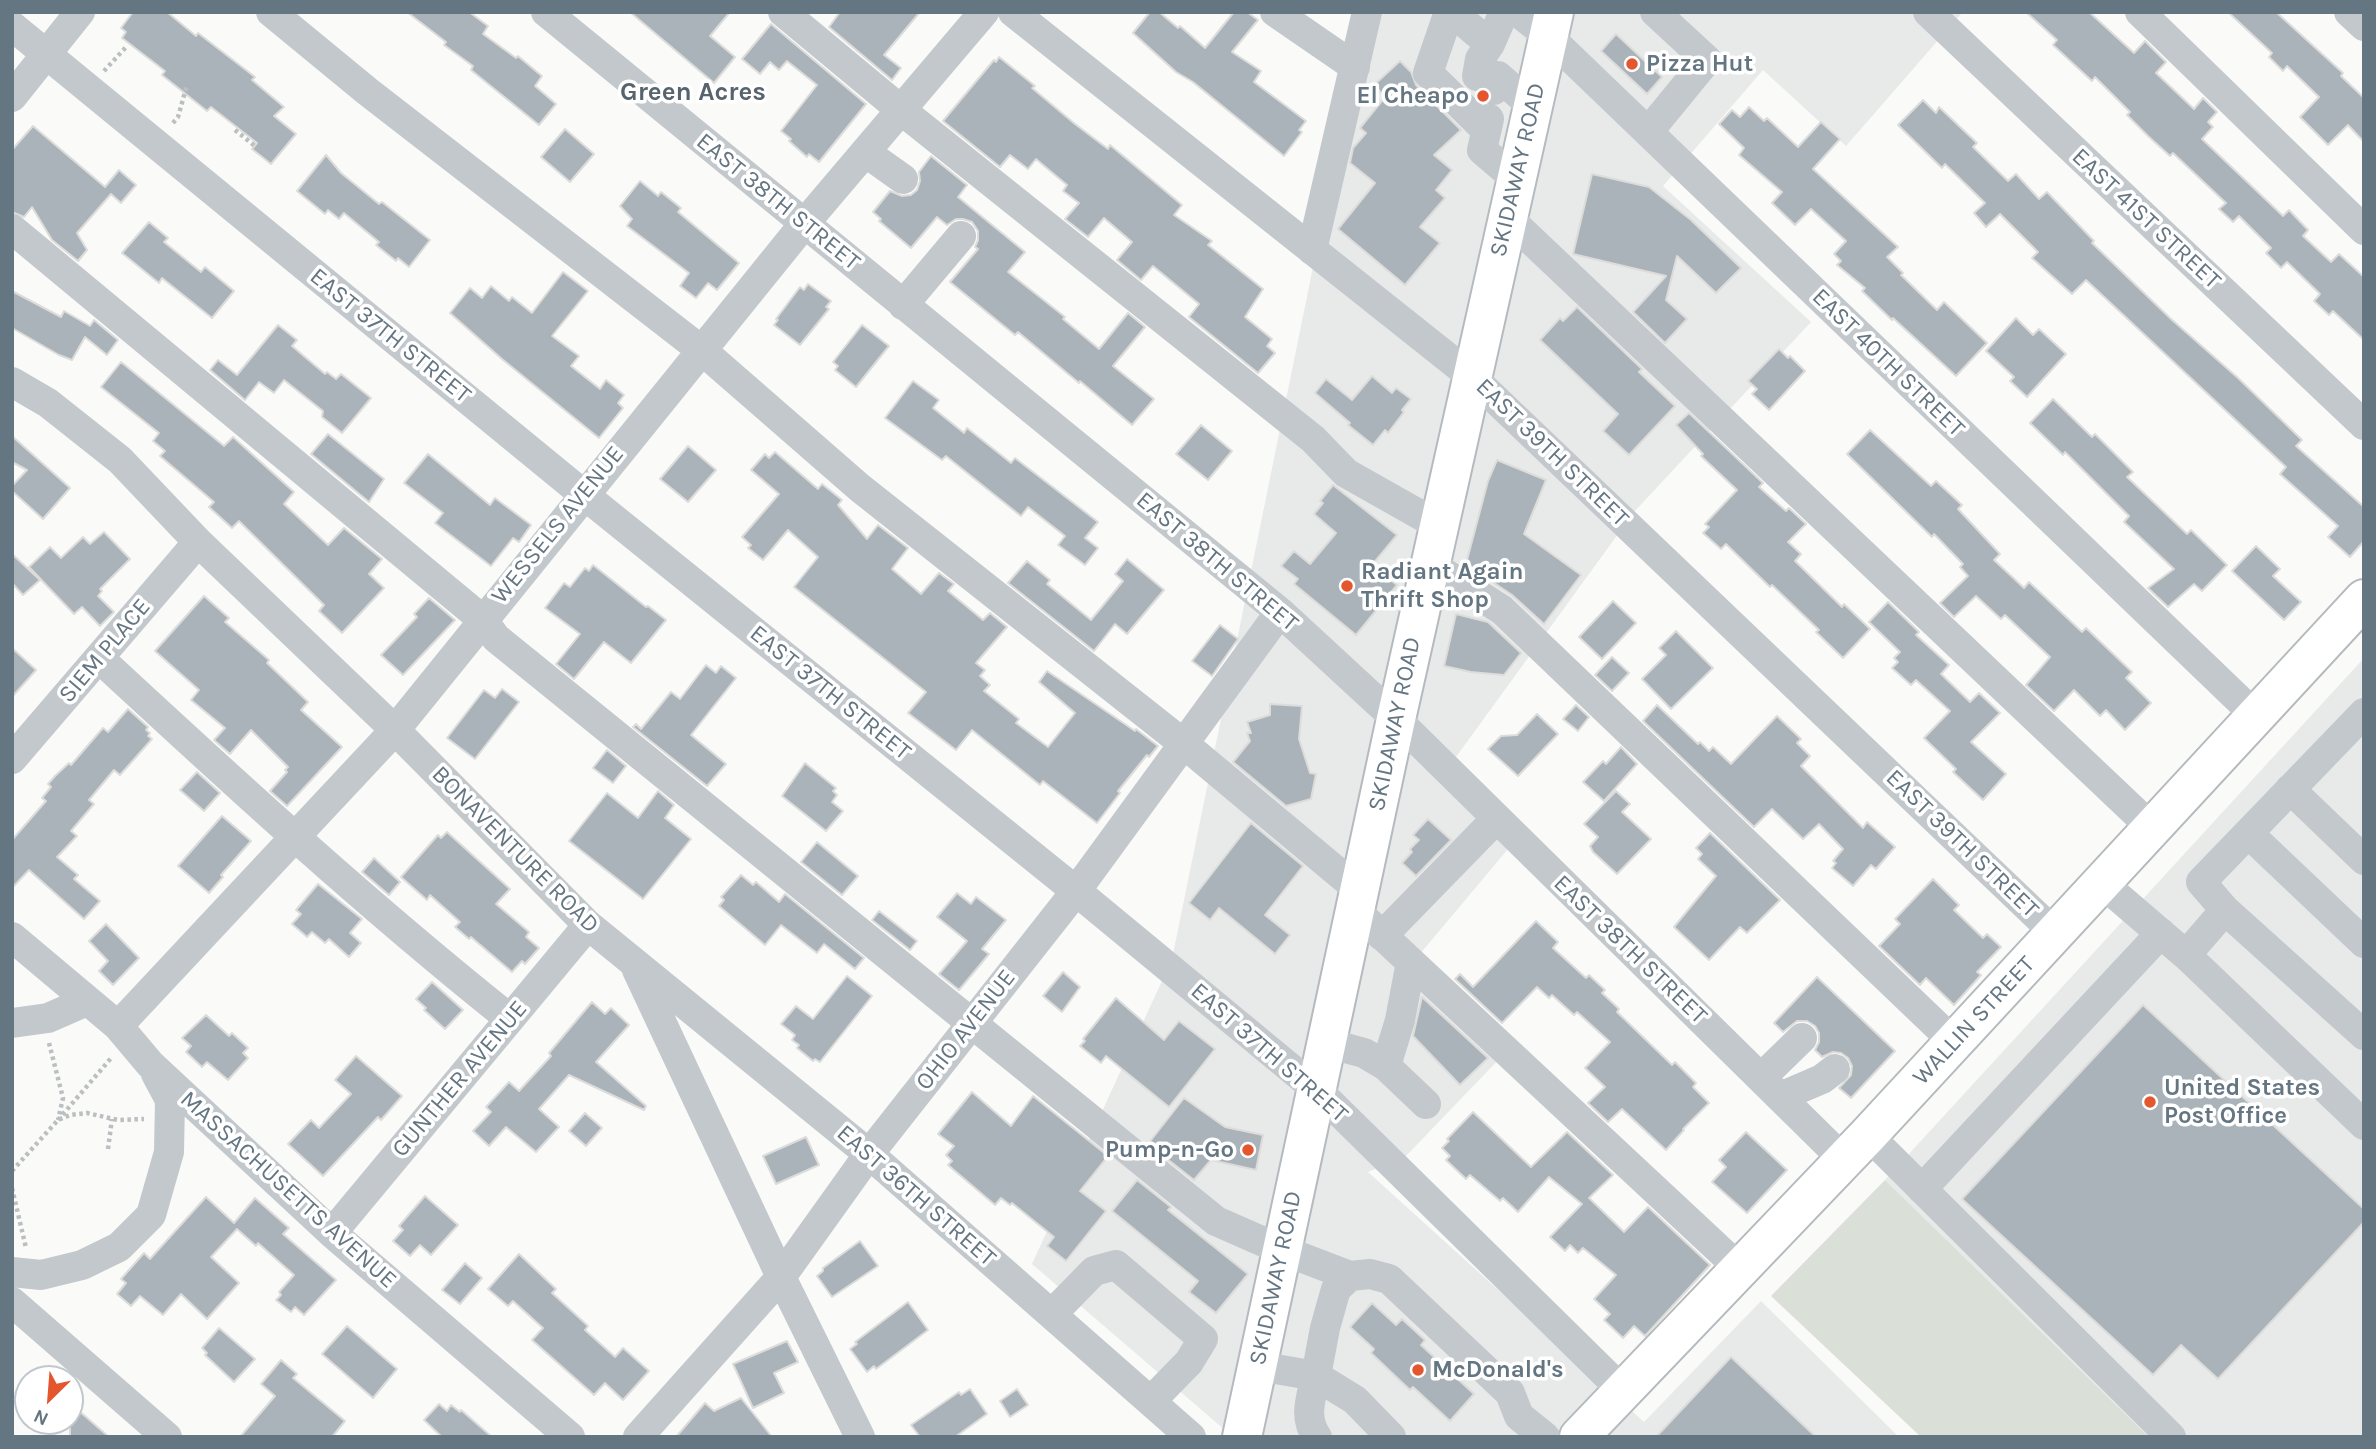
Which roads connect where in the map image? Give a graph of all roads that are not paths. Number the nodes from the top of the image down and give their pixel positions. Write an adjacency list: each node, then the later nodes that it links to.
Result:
1 (80, 12): 19 (street)
2 (271, 12): 36 (street)
3 (546, 12): 30 (street, EAST 38TH STREET)
4 (783, 12): 24 (street)
5 (984, 12): 24 (street, WESSELS AVENUE)
6 (1013, 12): 34 (street, EAST 39TH STREET)
7 (1275, 12): 20 (street)
8 (1367, 12): 20 (street)
9 (1451, 12): 21 (street); 21 (street)
10 (1504, 12): 21 (street)
11 (1518, 12): 16 (street, EAST 40TH STREET)
12 (1655, 12): 25 (street)
13 (1928, 12): 39 (street, EAST 41ST STREET)
14 (2140, 12): 32 (street)
15 (2349, 12): 18 (street)
16 (1551, 24): 23 (main road, SKIDAWAY ROAD); 25 (street, EAST 40TH STREET)
17 (12, 26): 19 (street, EAST 37TH STREET)
18 (2364, 26)
19 (47, 54): 22 (street); 40 (street, EAST 37TH STREET)
20 (1355, 67): 34 (street)
21 (1484, 90): 23 (street); 28 (street)
22 (12, 97)
23 (1532, 106): 28 (main road, SKIDAWAY ROAD)
24 (901, 110): 26 (street, WESSELS AVENUE); 41 (street)
25 (1648, 132): 49 (street, EAST 40TH STREET)
26 (851, 153): 27 (street); 30 (street, WESSELS AVENUE)
27 (903, 179)
28 (1516, 179): 29 (main road, SKIDAWAY ROAD)
29 (1507, 216): 37 (main road, SKIDAWAY ROAD); 56 (street)
30 (804, 224): 35 (street, EAST 38TH STREET); 36 (street, WESSELS AVENUE)
31 (12, 229): 46 (street)
32 (2364, 230)
33 (961, 236): 35 (street)
34 (1312, 250): 37 (street, EAST 39TH STREET)
35 (903, 305): 45 (street, EAST 38TH STREET)
36 (700, 351): 40 (street, WESSELS AVENUE); 52 (street)
37 (1471, 376): 41 (main road, SKIDAWAY ROAD); 66 (street, EAST 39TH STREET)
38 (12, 382): 42 (street, BONAVENTURE ROAD)
39 (2364, 425)
40 (583, 494): 46 (street, WESSELS AVENUE); 61 (street, EAST 37TH STREET)
41 (1438, 525): 43 (main road, SKIDAWAY ROAD)
42 (198, 542): 47 (street, SIEM PLACE); 51 (street, BONAVENTURE ROAD)
43 (1430, 565): 50 (main road, SKIDAWAY ROAD); 80 (street)
44 (2364, 599): 49 (main road, WALLIN STREET)
45 (1280, 612): 50 (street, EAST 38TH STREET); 52 (street, OHIO AVENUE)
46 (483, 620): 51 (street, WESSELS AVENUE); 75 (street)
47 (99, 658): 53 (street, SIEM PLACE); 58 (street)
48 (2364, 713): 54 (street)
49 (2256, 716): 56 (main road, WALLIN STREET)
50 (1396, 719): 55 (street, EAST 38TH STREET); 62 (main road, SKIDAWAY ROAD)
51 (395, 730): 58 (street, WESSELS AVENUE); 64 (street, BONAVENTURE ROAD)
52 (1184, 744): 61 (street, OHIO AVENUE); 62 (street)
53 (12, 759)
54 (2290, 789): 57 (street); 59 (street)
55 (1496, 819): 67 (street); 85 (street, EAST 38TH STREET)
56 (2152, 828): 60 (main road, WALLIN STREET)
57 (2248, 833): 63 (street); 69 (street)
58 (296, 836): 74 (street); 77 (street, WESSELS AVENUE)
59 (2363, 858)
60 (2102, 883): 65 (street); 66 (main road, WALLIN STREET)
61 (1076, 891): 75 (street, OHIO AVENUE); 86 (street, EAST 37TH STREET)
62 (1357, 900): 67 (street); 81 (main road, SKIDAWAY ROAD)
63 (2225, 910): 70 (street); 78 (street)
64 (589, 925): 72 (street, BONAVENTURE ROAD); 74 (street, GUNTHER AVENUE)
65 (2161, 933): 70 (street); 91 (street)
66 (2056, 934): 80 (main road, WALLIN STREET)
67 (1382, 936): 71 (street)
68 (12, 937): 73 (street, MASSACHUSETTS AVENUE)
69 (2364, 943)
70 (2186, 955): 88 (street)
71 (1411, 962): 83 (street); 94 (street)
72 (634, 964): 90 (street, EAST 36TH STREET); 97 (street, BONAVENTURE ROAD)
73 (87, 1001): 76 (street); 77 (street, MASSACHUSETTS AVENUE)
74 (510, 1019): 92 (street, GUNTHER AVENUE)
75 (972, 1022): 90 (street, OHIO AVENUE); 93 (street)
76 (12, 1023)
77 (123, 1032): 82 (street, MASSACHUSETTS AVENUE)
78 (2364, 1035)
79 (1802, 1038): 85 (street)
80 (1954, 1042): 89 (main road, WALLIN STREET)
81 (1327, 1043): 83 (street); 86 (main road, SKIDAWAY ROAD)
82 (150, 1064): 92 (street, MASSACHUSETTS AVENUE); 95 (street)
83 (1385, 1066): 87 (street)
84 (1835, 1069): 85 (street)
85 (1770, 1088): 89 (street, EAST 38TH STREET)
86 (1317, 1090): 93 (main road, SKIDAWAY ROAD); 102 (street, EAST 37TH STREET)
87 (1426, 1104)
88 (2364, 1125)
89 (1856, 1147): 91 (street, EAST 38TH STREET); 94 (main road, WALLIN STREET)
90 (869, 1154): 97 (street, OHIO AVENUE); 99 (street, EAST 36TH STREET)
91 (1922, 1189): 115 (street, EAST 38TH STREET)
92 (332, 1233): 106 (street, MASSACHUSETTS AVENUE)
93 (1282, 1250): 96 (street); 100 (main road, SKIDAWAY ROAD)
94 (1740, 1268): 102 (main road, WALLIN STREET)
95 (20, 1272)
96 (1350, 1276): 101 (street); 104 (street)
97 (781, 1277): 107 (street, OHIO AVENUE); 108 (street, BONAVENTURE ROAD)
98 (12, 1302): 105 (street)
99 (1052, 1314): 103 (street, EAST 36TH STREET); 103 (street)
100 (1258, 1366): 101 (street); 110 (main road, SKIDAWAY ROAD)
101 (1316, 1376): 111 (street); 112 (street)
102 (1622, 1390): 114 (main road, WALLIN STREET)
103 (1151, 1401): 109 (street, EAST 36TH STREET)
104 (1514, 1426): 113 (street)
105 (167, 1437)
106 (570, 1437)
107 (638, 1437)
108 (860, 1437)
109 (1191, 1437)
110 (1242, 1437)
111 (1317, 1437)
112 (1391, 1437)
113 (1545, 1437)
114 (1578, 1437)
115 (2171, 1437)

